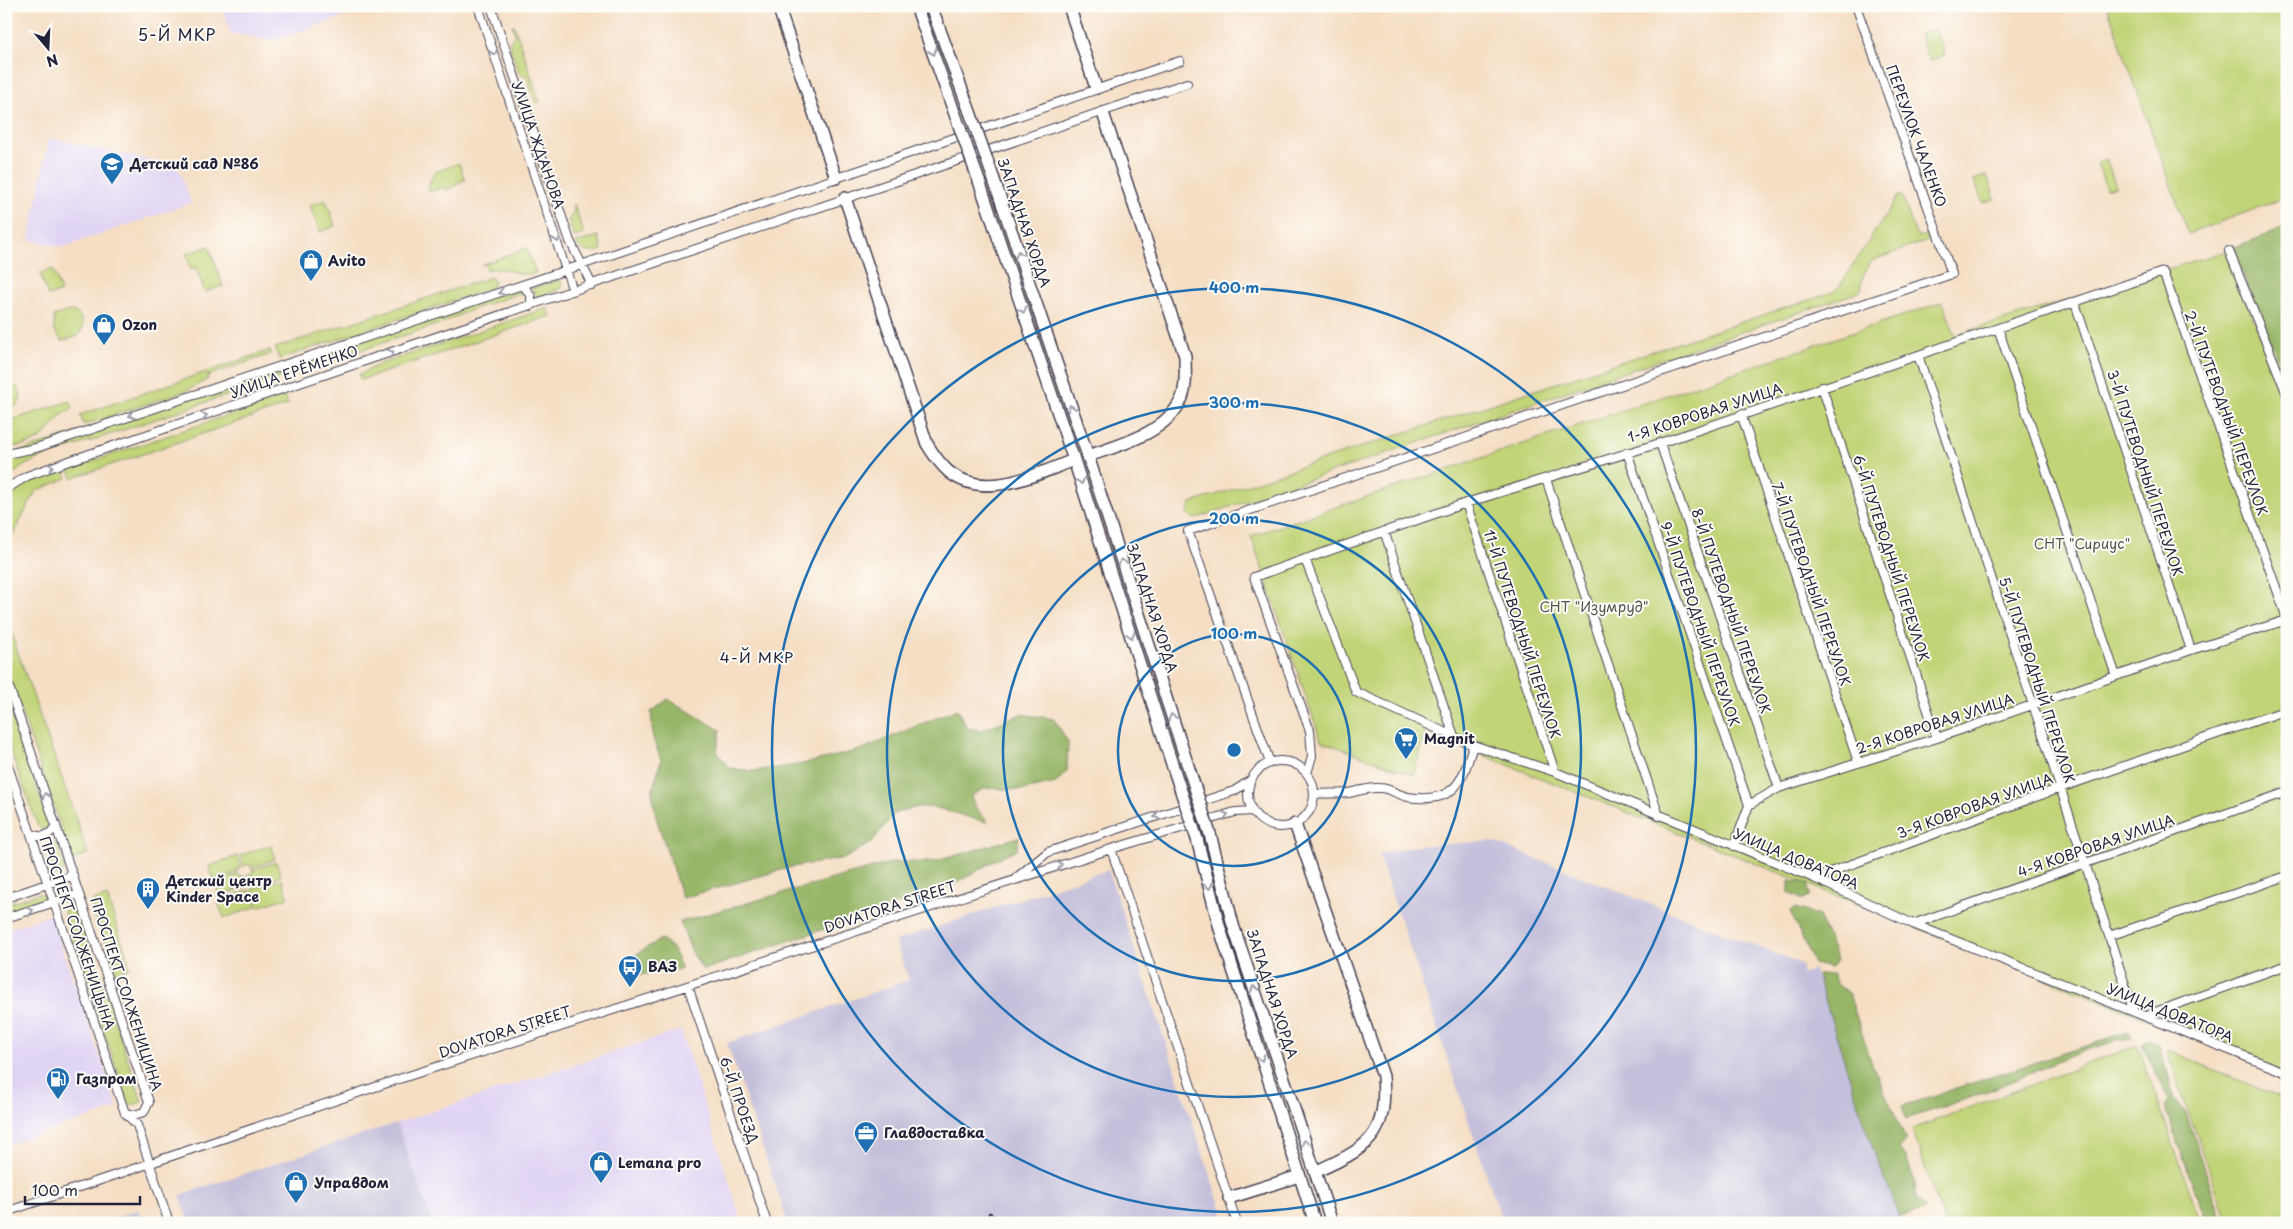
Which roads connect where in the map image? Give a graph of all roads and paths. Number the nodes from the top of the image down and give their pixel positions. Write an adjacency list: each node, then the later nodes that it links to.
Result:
1 (478, 6): 16 (street, УЛИЦА ЖДАНОВА, one-way to 16)
2 (491, 6): 15 (street, УЛИЦА ЖДАНОВА)
3 (778, 6): 12 (highway)
4 (916, 6): 32 (highway, ЗАПАДНАЯ ХОРДА, one-way to 32, bridge)
5 (931, 6): 31 (highway, ЗАПАДНАЯ ХОРДА, one-way to 5, bridge)
6 (1069, 6): 10 (highway)
7 (1856, 6): 49 (street, ПЕРЕУЛОК ЧАЛЕНКО)
8 (1180, 61): 10 (street, УЛИЦА ЕРЁМЕНКО)
9 (1187, 83): 11 (street, УЛИЦА ЕРЁМЕНКО)
10 (1096, 88): 12 (street, УЛИЦА ЕРЁМЕНКО)
11 (1103, 113): 13 (street, УЛИЦА ЕРЁМЕНКО); 31 (highway)
12 (836, 178): 15 (street, УЛИЦА ЕРЁМЕНКО)
13 (845, 198): 19 (street, УЛИЦА ЕРЁМЕНКО); 32 (highway)
14 (2229, 251): 26 (street)
15 (582, 265): 16 (street, УЛИЦА ЕРЁМЕНКО); 19 (street, УЛИЦА ЖДАНОВА)
16 (567, 270): 18 (street, УЛИЦА ЕРЁМЕНКО); 20 (street, УЛИЦА ЖДАНОВА)
17 (2163, 272): 21 (street, 1-Я КОВРОВАЯ УЛИЦА); 38 (street, 2-Й ПУТЕВОДНЫЙ ПЕРЕУЛОК)
18 (523, 285): 22 (street); 30 (street, УЛИЦА ЕРЁМЕНКО, one-way to 30)
19 (592, 285): 20 (street, УЛИЦА ЕРЁМЕНКО)
20 (573, 291): 22 (street, УЛИЦА ЕРЁМЕНКО)
21 (2075, 303): 23 (street, 1-Я КОВРОВАЯ УЛИЦА); 39 (street, 3-Й ПУТЕВОДНЫЙ ПЕРЕУЛОК)
22 (531, 306): 34 (street, УЛИЦА ЕРЁМЕНКО, one-way to 22)
23 (1998, 328): 24 (street, 1-Я КОВРОВАЯ УЛИЦА); 40 (street)
24 (1918, 355): 25 (street, 1-Я КОВРОВАЯ УЛИЦА); 42 (street, 5-Й ПУТЕВОДНЫЙ ПЕРЕУЛОК)
25 (1822, 387): 27 (street, 1-Я КОВРОВАЯ УЛИЦА); 45 (street, 6-Й ПУТЕВОДНЫЙ ПЕРЕУЛОК)
26 (2287, 394)
27 (1741, 414): 28 (street, 1-Я КОВРОВАЯ УЛИЦА); 48 (street, 7-Й ПУТЕВОДНЫЙ ПЕРЕУЛОК)
28 (1660, 443): 29 (street, 1-Я КОВРОВАЯ УЛИЦА); 53 (street, 8-Й ПУТЕВОДНЫЙ ПЕРЕУЛОК)
29 (1627, 452): 33 (street, 1-Я КОВРОВАЯ УЛИЦА); 57 (street, 9-Й ПУТЕВОДНЫЙ ПЕРЕУЛОК)
30 (6, 454)
31 (1088, 456): 88 (highway, ЗАПАДНАЯ ХОРДА, one-way to 31, bridge)
32 (1074, 460): 89 (highway, ЗАПАДНАЯ ХОРДА, one-way to 89, bridge)
33 (1546, 479): 35 (street, 1-Я КОВРОВАЯ УЛИЦА); 59 (street)
34 (6, 489)
35 (1466, 503): 36 (street, 1-Я КОВРОВАЯ УЛИЦА); 50 (street, 11-Й ПУТЕВОДНЫЙ ПЕРЕУЛОК)
36 (1384, 531): 37 (street, 1-Я КОВРОВАЯ УЛИЦА); 44 (street)
37 (1305, 558): 44 (street, УЛИЦА ДОВАТОРА); 51 (street, 1-Я КОВРОВАЯ УЛИЦА)
38 (2287, 619): 39 (street, 2-Я КОВРОВАЯ УЛИЦА)
39 (2191, 650): 40 (street, 2-Я КОВРОВАЯ УЛИЦА)
40 (2116, 676): 42 (street, 2-Я КОВРОВАЯ УЛИЦА)
41 (6, 678): 61 (street, ПРОСПЕКТ СОЛЖЕНИЦЫНА, one-way to 41)
42 (2032, 705): 45 (street, 2-Я КОВРОВАЯ УЛИЦА); 54 (street, 5-Й ПУТЕВОДНЫЙ ПЕРЕУЛОК)
43 (2287, 710): 54 (street, 3-Я КОВРОВАЯ УЛИЦА)
44 (1454, 736): 46 (street, УЛИЦА ДОВАТОРА)
45 (1937, 738): 48 (street, 2-Я КОВРОВАЯ УЛИЦА)
46 (1473, 745): 50 (street, УЛИЦА ДОВАТОРА); 56 (street)
47 (6, 760): 62 (street, ПРОСПЕКТ СОЛЖЕНИЦЫНА)
48 (1858, 762): 53 (street, 2-Я КОВРОВАЯ УЛИЦА)
49 (1270, 763): 51 (street); 52 (street)
50 (1554, 772): 59 (street, УЛИЦА ДОВАТОРА)
51 (1307, 773): 56 (street)
52 (1252, 780): 58 (street); 69 (street, DOVATORA STREET, one-way to 69)
53 (1778, 788): 57 (street, 2-Я КОВРОВАЯ УЛИЦА)
54 (2060, 788): 65 (street, 5-Й ПУТЕВОДНЫЙ ПЕРЕУЛОК); 68 (street, 3-Я КОВРОВАЯ УЛИЦА)
55 (2287, 792): 65 (street, 4-Я КОВРОВАЯ УЛИЦА)
56 (1314, 794): 60 (street)
57 (1749, 805): 63 (street)
58 (1253, 811): 60 (street); 64 (street, DOVATORA STREET, one-way to 58)
59 (1659, 816): 63 (street, УЛИЦА ДОВАТОРА)
60 (1295, 824): 88 (highway)
61 (56, 825): 62 (street); 66 (street, ПРОСПЕКТ СОЛЖЕНИЦЫНА)
62 (31, 834): 70 (street, ПРОСПЕКТ СОЛЖЕНИЦЫНА)
63 (1734, 846): 68 (street, УЛИЦА ДОВАТОРА)
64 (1111, 849): 69 (street, DOVATORA STREET, one-way to 64); 90 (street)
65 (2085, 864): 75 (street, 4-Я КОВРОВАЯ УЛИЦА); 76 (street, 5-Й ПУТЕВОДНЫЙ ПЕРЕУЛОК)
66 (73, 875): 70 (street); 71 (street, ПРОСПЕКТ СОЛЖЕНИЦЫНА)
67 (2287, 876): 76 (street)
68 (1814, 878): 75 (street, УЛИЦА ДОВАТОРА)
69 (1013, 880): 78 (street, DOVATORA STREET)
70 (47, 884): 72 (street); 73 (street, ПРОСПЕКТ СОЛЖЕНИЦЫНА)
71 (79, 894): 73 (street); 84 (street, ПРОСПЕКТ СОЛЖЕНИЦИНА)
72 (6, 898)
73 (53, 903): 74 (street, one-way to 73); 85 (street, ПРОСПЕКТ СОЛЖЕНИЦЫНА)
74 (6, 918)
75 (1913, 924): 79 (street, УЛИЦА ДОВАТОРА)
76 (2109, 936): 79 (street, 5-Й ПУТЕВОДНЫЙ ПЕРЕУЛОК)
77 (2287, 965): 80 (street)
78 (688, 986): 87 (street, DOVATORA STREET); 93 (street, 6-Й ПРОЕЗД)
79 (2134, 1012): 80 (street, УЛИЦА ДОВАТОРА)
80 (2144, 1016): 82 (street, УЛИЦА ДОВАТОРА)
81 (2287, 1066): 82 (street)
82 (2278, 1070): 83 (street, УЛИЦА ДОВАТОРА)
83 (2287, 1073)
84 (144, 1112): 85 (street); 86 (street)
85 (124, 1113): 86 (street, ПРОСПЕКТ СОЛЖЕНИЦЫНА)
86 (137, 1125): 87 (street, ПРОСПЕКТ СОЛЖЕНИЦЫНА)
87 (149, 1163): 91 (street, DOVATORA STREET); 92 (street)
88 (1314, 1172): 96 (highway, ЗАПАДНАЯ ХОРДА)
89 (1299, 1176): 90 (highway); 95 (highway, ЗАПАДНАЯ ХОРДА)
90 (1229, 1198): 94 (street)
91 (6, 1212)
92 (169, 1223)
93 (767, 1223)
94 (1237, 1223)
95 (1315, 1223)
96 (1332, 1223)

